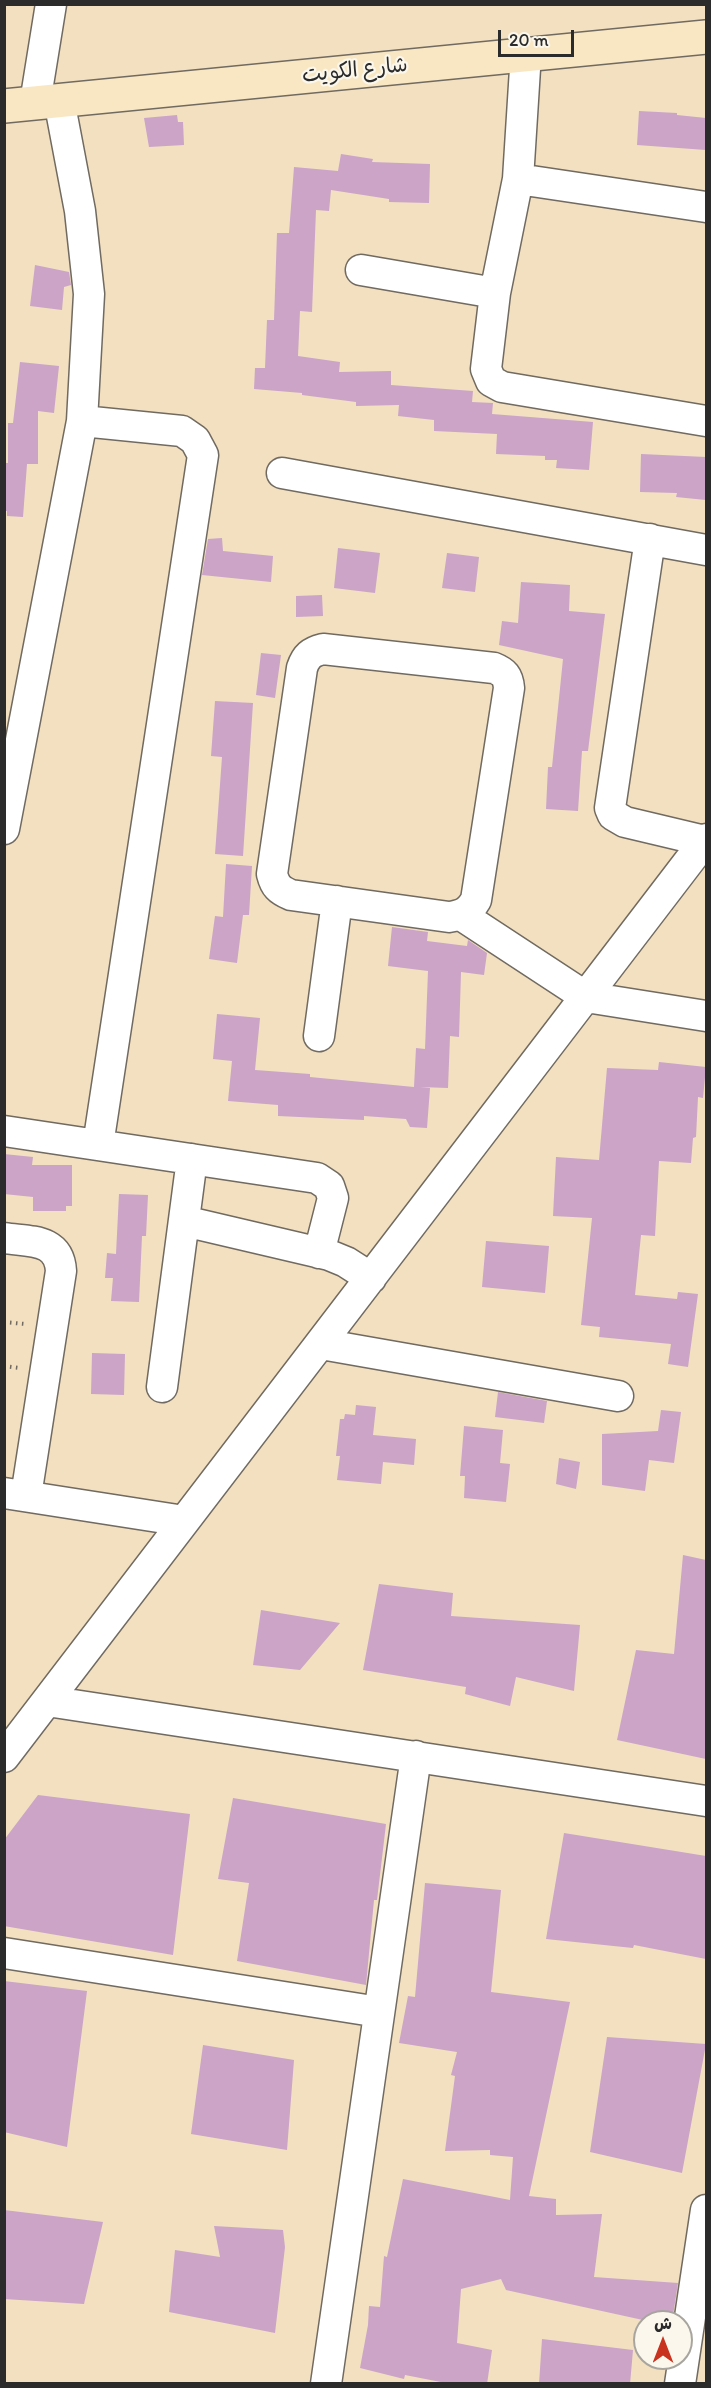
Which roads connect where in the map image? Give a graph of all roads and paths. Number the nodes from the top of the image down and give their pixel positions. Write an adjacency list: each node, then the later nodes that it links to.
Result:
1 (51, 4): 4 (street)
2 (706, 37): 3 (main road, شارع الكويت)
3 (526, 53): 4 (main road, شارع الكويت); 5 (street)
4 (33, 103): 9 (street)
5 (518, 179): 6 (street); 8 (street)
6 (706, 207)
7 (361, 270): 8 (street)
8 (495, 293): 10 (street)
9 (82, 421): 14 (street); 22 (street)
10 (706, 421)
11 (282, 473): 12 (street)
12 (650, 539): 13 (street); 15 (street)
13 (706, 550)
14 (4, 829)
15 (706, 840): 18 (street)
16 (337, 901): 17 (street); 17 (street); 20 (street)
17 (462, 915): 18 (street)
18 (586, 997): 19 (street); 27 (street)
19 (706, 1016)
20 (319, 1036)
21 (4, 1131): 22 (street)
22 (98, 1145): 23 (street)
23 (192, 1159): 24 (street); 26 (street)
24 (184, 1221): 26 (street); 29 (street)
25 (4, 1238): 31 (street)
26 (319, 1253): 27 (street)
27 (371, 1278): 28 (street)
28 (321, 1344): 30 (street); 32 (street)
29 (162, 1387)
30 (618, 1396)
31 (15, 1494): 32 (street)
32 (184, 1521): 33 (street)
33 (47, 1701): 34 (street); 35 (street)
34 (416, 1756): 36 (street); 38 (street)
35 (4, 1757)
36 (706, 1801)
37 (4, 1953): 38 (street)
38 (379, 2012): 40 (street)
39 (706, 2210): 41 (street)
40 (326, 2384)
41 (680, 2384)

